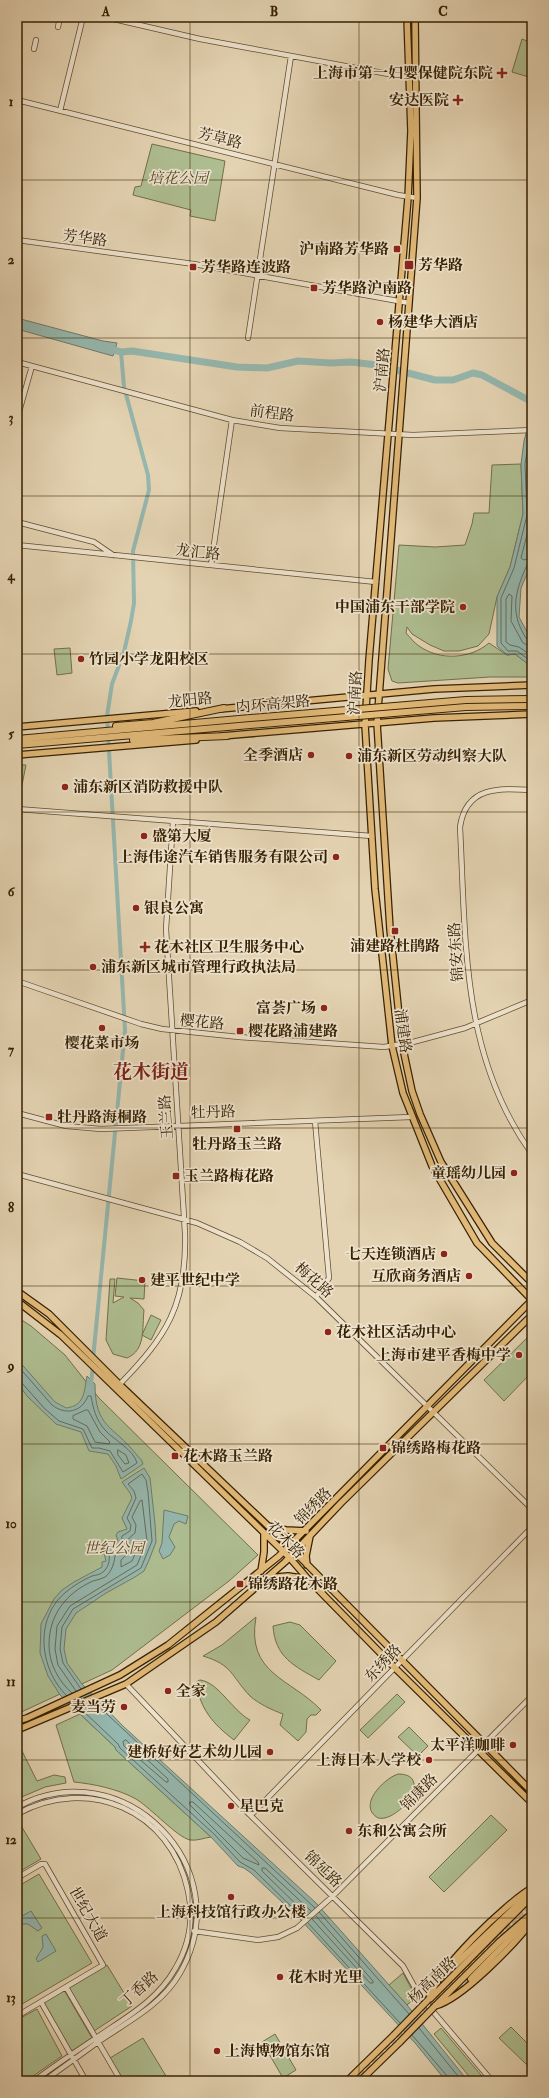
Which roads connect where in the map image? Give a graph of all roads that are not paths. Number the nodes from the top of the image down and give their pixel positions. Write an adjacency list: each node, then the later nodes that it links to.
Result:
1 (60, 17): 6 (street)
2 (83, 17): 12 (street)
3 (106, 17): 9 (street)
4 (407, 17): 10 (main road, 沪南路)
5 (415, 17): 15 (main road, 沪南路)
6 (58, 27)
7 (36, 40): 8 (street)
8 (34, 49)
9 (291, 56): 10 (street); 13 (street)
10 (410, 78): 14 (main road, 沪南路)
11 (17, 100): 12 (street, 芳草路)
12 (60, 111): 13 (street, 芳草路)
13 (275, 164): 14 (street, 芳草路); 17 (street)
14 (408, 198): 15 (street, 芳草路); 18 (main road, 沪南路)
15 (417, 198): 19 (main road, 沪南路)
16 (17, 240): 17 (street, 芳华路)
17 (257, 275): 18 (street, 芳华路); 20 (street)
18 (400, 303): 19 (street, 芳华路); 26 (main road, 沪南路)
19 (410, 303): 27 (main road, 沪南路)
20 (248, 338)
21 (17, 362): 22 (street, 前程路)
22 (32, 366): 23 (street); 24 (street, 前程路)
23 (17, 419)
24 (232, 420): 26 (street, 前程路); 31 (street)
25 (532, 430): 27 (street, 前程路)
26 (388, 433): 27 (street, 前程路); 32 (main road, 沪南路)
27 (398, 434): 34 (main road, 沪南路)
28 (17, 522): 30 (street)
29 (17, 545): 30 (street, 龙汇路)
30 (113, 555): 31 (street, 龙汇路)
31 (211, 565): 32 (street, 龙汇路)
32 (376, 582): 35 (main road, 沪南路)
33 (532, 685): 34 (main road, 龙阳路)
34 (378, 694): 35 (main road, 龙阳路); 40 (main road, 沪南路)
35 (367, 695): 38 (main road, 龙阳路); 41 (main road, 沪南路)
36 (532, 699): 43 (highway, 内环高架路, bridge)
37 (532, 706): 43 (highway, 内环高架路, bridge)
38 (224, 708): 42 (main road, 龙阳路); 43 (highway)
39 (532, 714): 40 (main road)
40 (377, 723): 41 (main road); 57 (main road, 浦建路)
41 (365, 725): 45 (main road); 52 (main road, 浦建路)
42 (17, 727)
43 (117, 733): 44 (highway, 内环高架路); 44 (highway); 45 (highway)
44 (101, 735): 46 (highway, 内环高架路); 47 (highway, 内环高架路)
45 (227, 736): 48 (main road)
46 (17, 739)
47 (17, 746)
48 (17, 756)
49 (532, 790): 55 (street, 锦安东路)
50 (17, 809): 51 (street)
51 (172, 821): 52 (street); 56 (street, 玉兰路)
52 (372, 836): 58 (main road, 浦建路)
53 (17, 981): 56 (street, 樱花路)
54 (532, 1000): 55 (street, 樱花路)
55 (476, 1025): 57 (street, 樱花路); 63 (street, 锦安东路)
56 (172, 1031): 58 (street, 樱花路); 62 (street, 玉兰路)
57 (402, 1044): 58 (street, 樱花路); 66 (main road, 浦建路)
58 (392, 1046): 60 (main road, 浦建路)
59 (17, 1113): 62 (street, 牡丹路)
60 (411, 1118): 61 (street, 牡丹路); 69 (main road, 浦建路)
61 (315, 1121): 62 (street, 牡丹路); 68 (street)
62 (178, 1126): 65 (street, 玉兰路)
63 (532, 1154)
64 (17, 1174): 65 (street, 梅花路)
65 (185, 1219): 68 (street, 梅花路); 72 (street, 玉兰路)
66 (532, 1283)
67 (17, 1292): 72 (main road, 花木路)
68 (316, 1297): 73 (street, 梅花路)
69 (532, 1300): 73 (main road, 锦绣路)
70 (17, 1301): 72 (main road, 花木路)
71 (532, 1314): 74 (main road, 锦绣路)
72 (118, 1387): 76 (main road, 花木路); 79 (main road, 花木路)
73 (428, 1406): 74 (street, 梅花路); 78 (main road, 锦绣路)
74 (434, 1411): 75 (street, 梅花路); 78 (main road, 锦绣路)
75 (532, 1510)
76 (268, 1526): 78 (main road); 80 (main road, 花木路)
77 (532, 1527): 88 (street, 东绣路)
78 (308, 1533): 80 (main road, 锦绣路); 81 (main road, 锦绣路); 84 (main road)
79 (264, 1534): 82 (main road, 花木路); 85 (main road)
80 (289, 1546): 81 (main road, 花木路); 82 (main road, 锦绣路)
81 (294, 1551): 83 (main road, 锦绣路); 84 (main road, 花木路)
82 (283, 1553): 83 (main road, 花木路); 85 (main road, 锦绣路)
83 (289, 1557): 86 (main road, 锦绣路); 87 (main road, 花木路)
84 (307, 1565): 88 (main road, 花木路)
85 (261, 1571): 92 (main road, 锦绣路)
86 (267, 1578): 87 (main road); 90 (main road, 锦绣路)
87 (308, 1579): 89 (main road, 花木路)
88 (401, 1661): 89 (street, 东绣路); 94 (main road, 花木路)
89 (395, 1668): 95 (main road, 花木路); 100 (street, 东绣路)
90 (126, 1684): 93 (main road, 锦绣路); 100 (street, 锦延路)
91 (532, 1696): 94 (street, 锦康路)
92 (17, 1721)
93 (17, 1730)
94 (484, 1744): 95 (street, 锦康路); 96 (main road, 花木路)
95 (478, 1750): 97 (main road, 花木路); 104 (street, 锦康路)
96 (532, 1792)
97 (532, 1803)
98 (17, 1807): 109 (street, 丁香路)
99 (17, 1814): 108 (street, 丁香路)
100 (251, 1815): 104 (street, 锦延路)
101 (17, 1878): 112 (street, 世纪大道)
102 (532, 1888): 113 (main road)
103 (532, 1891): 110 (highway)
104 (333, 1896): 109 (street, 锦康路); 125 (street, 锦延路)
105 (532, 1896): 113 (main road, 杨高南路)
106 (532, 1915): 111 (highway); 115 (main road, 杨高南路)
107 (532, 1921): 115 (main road)
108 (190, 1930): 109 (street, 锦康路); 117 (street, 丁香路)
109 (196, 1931): 117 (street, 丁香路)
110 (456, 1964)
111 (471, 1979)
112 (66, 1988): 114 (street, 世纪大道); 117 (street)
113 (429, 1999): 123 (main road, 杨高南路, bridge)
114 (41, 2002): 116 (street, 世纪大道); 118 (street)
115 (435, 2006): 124 (main road, 杨高南路, bridge)
116 (17, 2016)
117 (96, 2040): 118 (street, 丁香路); 122 (street)
118 (72, 2057): 119 (street, 丁香路); 120 (street, 丁香路); 121 (street)
119 (34, 2081)
120 (44, 2081)
121 (86, 2081)
122 (121, 2081)
123 (347, 2081)
124 (360, 2081)
125 (492, 2081)

